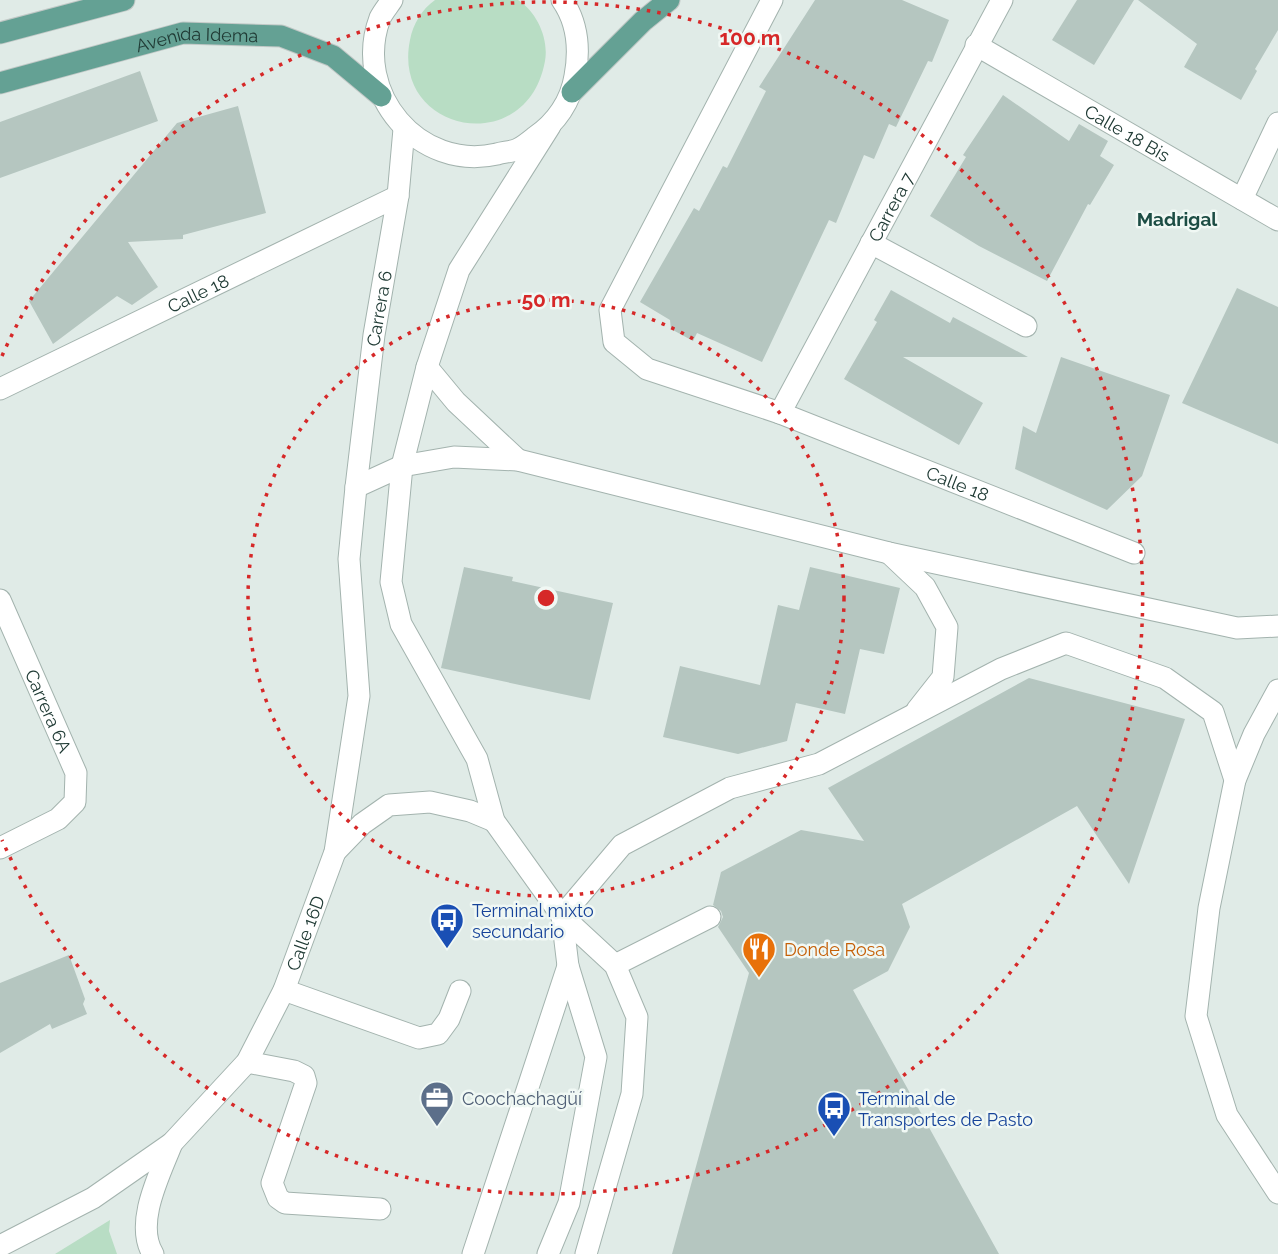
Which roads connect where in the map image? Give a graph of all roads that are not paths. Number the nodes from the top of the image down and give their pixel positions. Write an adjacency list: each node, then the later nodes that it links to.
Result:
1 (124, 0): 7 (main road)
2 (392, 0): 11 (street)
3 (562, 0): 10 (street)
4 (669, 0): 10 (main road)
5 (772, 0): 22 (street, Calle 18)
6 (1002, 0): 8 (street, Carrera 7)
7 (0, 33)
8 (976, 45): 16 (street, Calle 18 Bis); 18 (street, Carrera 7)
9 (0, 83): 11 (main road, Avenida Idema)
10 (572, 92): 13 (street)
11 (381, 96): 14 (street)
12 (1278, 123): 16 (street)
13 (550, 126): 14 (street); 20 (street)
14 (404, 130): 15 (street, Carrera 6)
15 (398, 196): 21 (street, Calle 18); 25 (street, Carrera 6)
16 (1242, 199): 17 (street, Calle 18 Bis)
17 (1278, 220)
18 (871, 243): 19 (street); 22 (street, Carrera 7)
19 (1026, 326)
20 (427, 367): 23 (street); 24 (street)
21 (0, 389)
22 (780, 413): 27 (street, Calle 18)
23 (518, 460): 24 (street); 26 (street)
24 (402, 466): 25 (street); 33 (street)
25 (356, 488): 35 (street, Calle 16D)
26 (889, 552): 29 (street); 31 (street)
27 (1134, 553)
28 (0, 600): 34 (street, Carrera 6A)
29 (1278, 626)
30 (1278, 690): 32 (street)
31 (914, 715): 32 (street); 36 (street)
32 (1235, 780): 44 (street)
33 (494, 821): 35 (street); 36 (street)
34 (0, 848)
35 (335, 852): 40 (street, Calle 16D)
36 (562, 916): 38 (street); 39 (street)
37 (710, 917): 38 (street)
38 (615, 965): 50 (street)
39 (568, 966): 48 (street); 49 (street)
40 (284, 990): 41 (street); 42 (street, Calle 16D)
41 (460, 991)
42 (247, 1062): 43 (street, Calle 16D); 45 (street)
43 (172, 1143): 46 (street, Calle 16D); 47 (street)
44 (1278, 1193)
45 (380, 1209)
46 (0, 1246)
47 (153, 1254)
48 (473, 1254)
49 (548, 1254)
50 (586, 1254)

